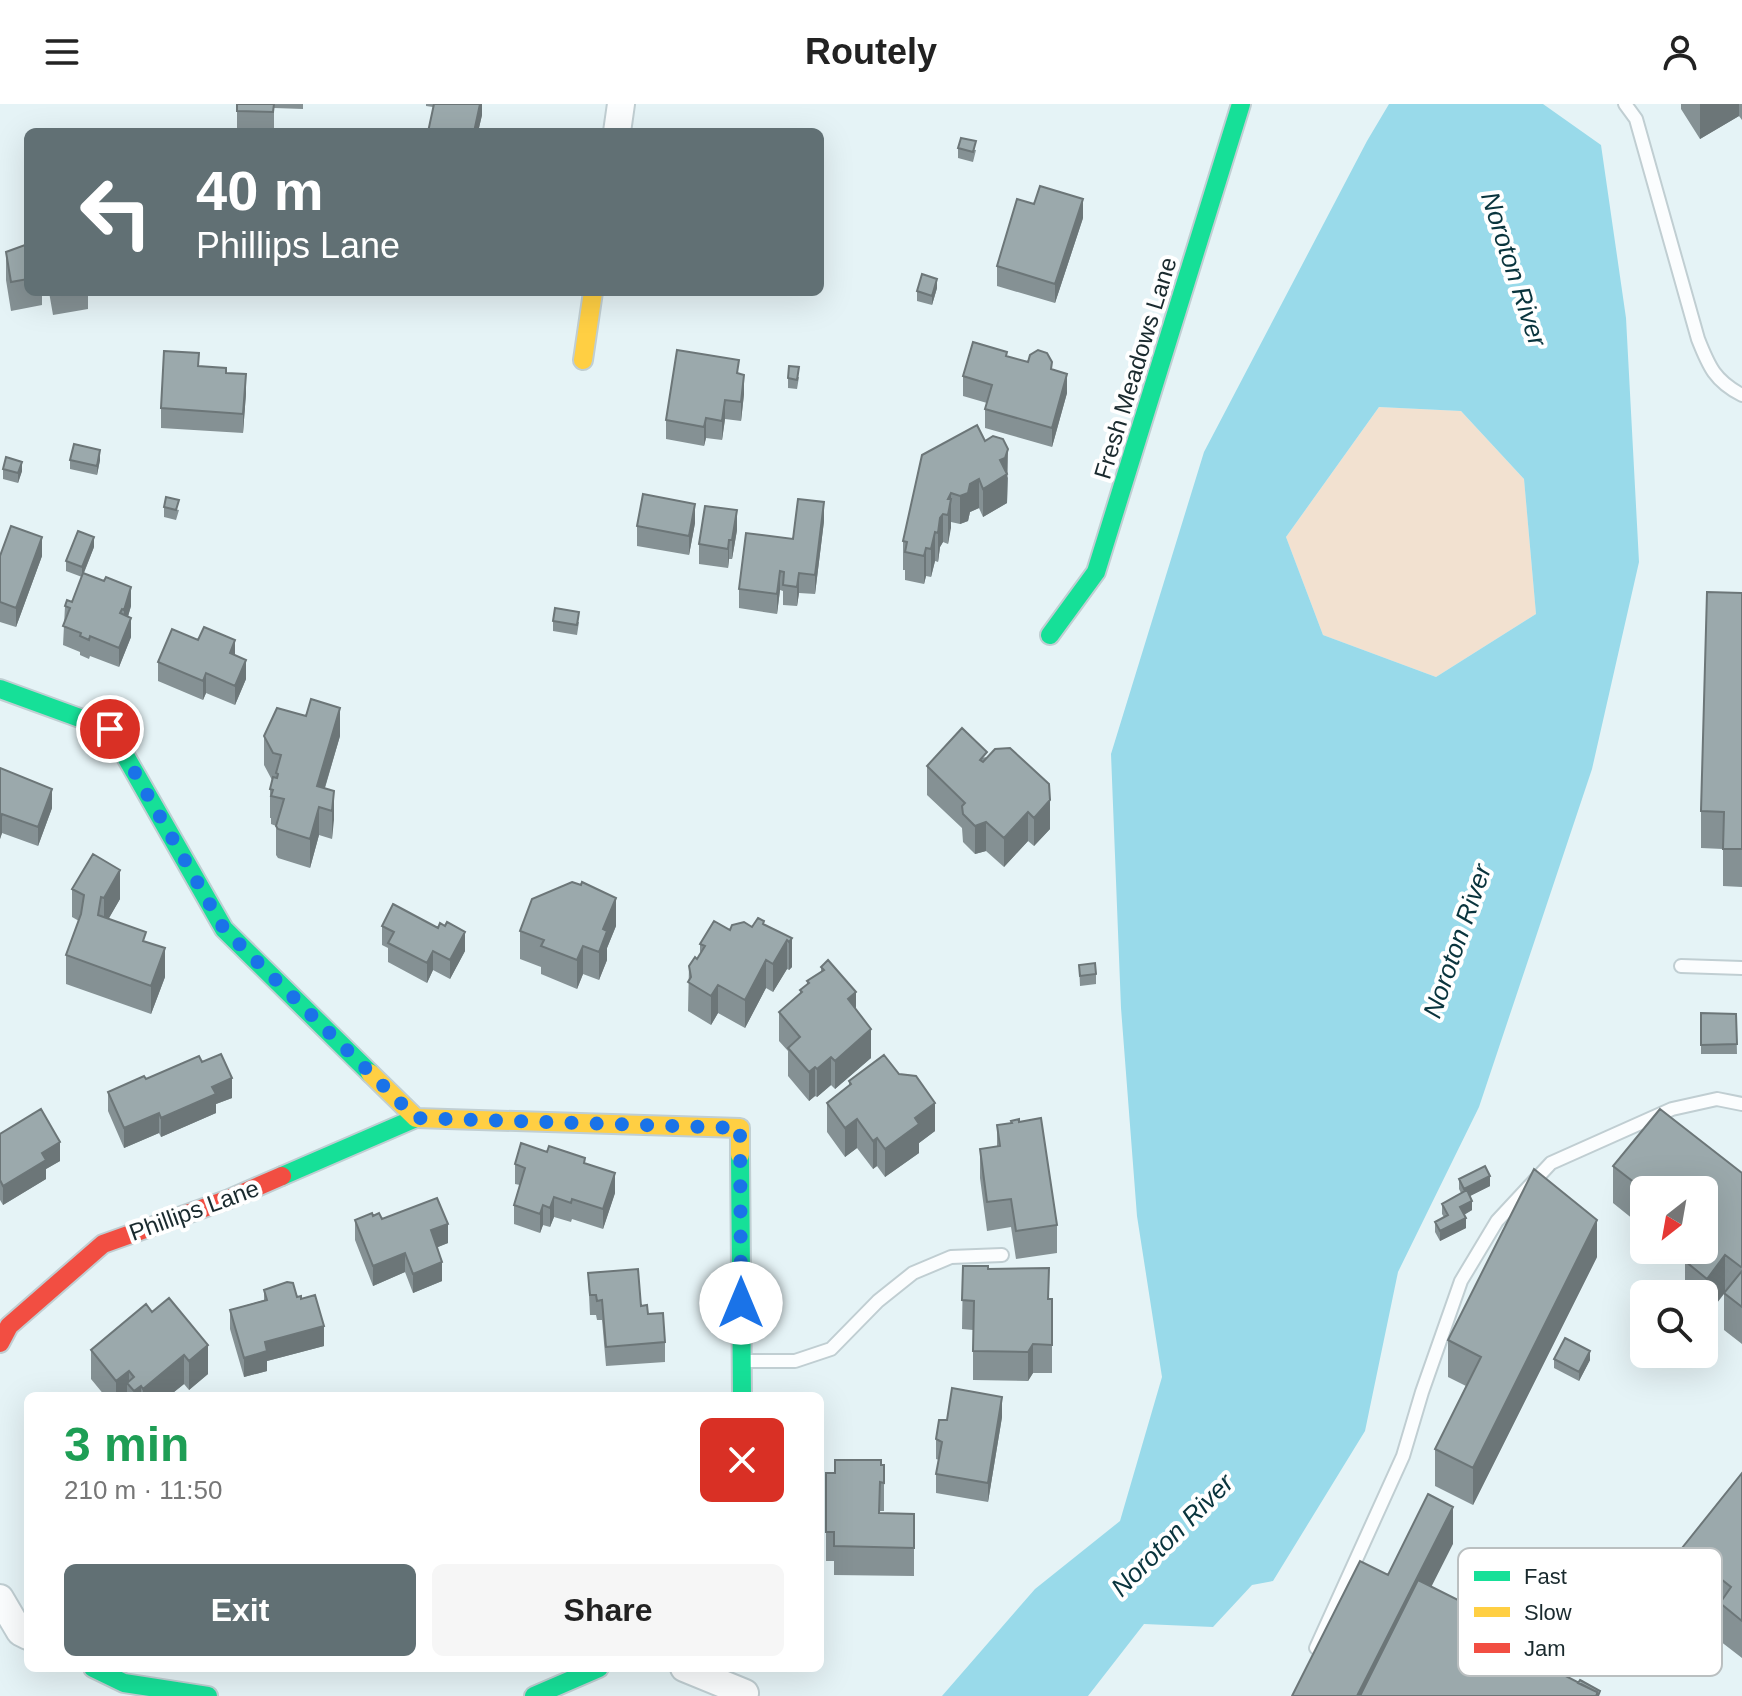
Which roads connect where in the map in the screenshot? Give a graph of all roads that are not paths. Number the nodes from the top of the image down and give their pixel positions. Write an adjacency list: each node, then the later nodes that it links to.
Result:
1 (621, 104): 4 (street)
2 (1241, 104): 8 (street, Fresh Meadows Lane)
3 (1625, 104): 7 (lane)
4 (618, 128)
5 (592, 296): 6 (street)
6 (583, 360)
7 (1742, 395)
8 (1050, 635)
9 (0, 689): 13 (street)
10 (1681, 966): 11 (lane)
11 (1742, 968)
12 (1742, 1104): 20 (lane)
13 (416, 1118): 15 (street, Phillips Lane); 16 (street, Phillips Lane)
14 (1002, 1255): 16 (lane)
15 (0, 1343)
16 (742, 1361): 17 (street, Phillips Lane)
17 (742, 1392)
18 (0, 1598): 19 (street)
19 (24, 1634)
20 (1308, 1667)
21 (101, 1672): 25 (street)
22 (590, 1672): 26 (street)
23 (698, 1672): 24 (street)
24 (745, 1686)
25 (208, 1696)
26 (534, 1696)

